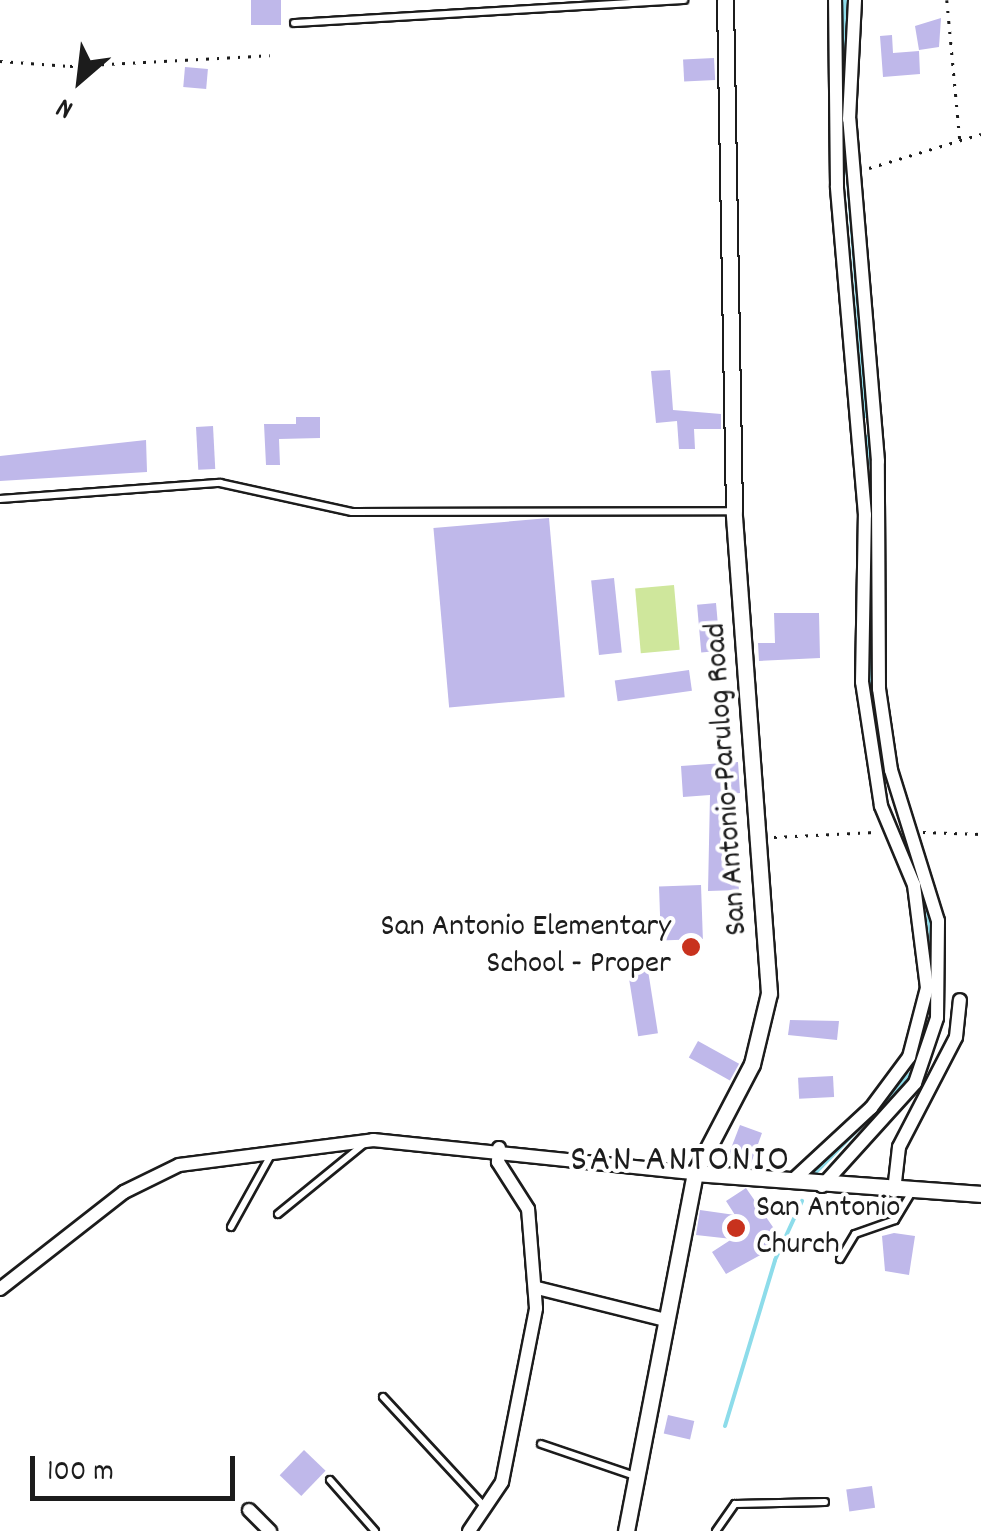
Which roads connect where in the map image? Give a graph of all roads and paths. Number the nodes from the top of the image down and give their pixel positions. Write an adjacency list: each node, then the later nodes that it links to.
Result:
1 (684, 0): 6 (lane)
2 (725, 0): 13 (street, San Antonio-Parulog Road)
3 (835, 0): 15 (street)
4 (854, 0): 11 (street)
5 (947, 0): 10 (path)
6 (294, 23)
7 (270, 55): 8 (path)
8 (0, 61)
9 (981, 134): 10 (path)
10 (960, 140): 11 (path)
11 (853, 173): 14 (street)
12 (0, 499): 13 (lane)
13 (734, 511): 17 (street, San Antonio-Parulog Road)
14 (913, 832): 16 (path); 24 (street)
15 (894, 833): 17 (path); 23 (street)
16 (981, 834)
17 (762, 838): 22 (street, San Antonio-Parulog Road)
18 (960, 1000): 25 (street)
19 (366, 1142): 20 (street); 21 (street); 28 (lane)
20 (499, 1148): 22 (street); 31 (street)
21 (273, 1152): 29 (lane); 32 (street)
22 (694, 1173): 23 (street); 33 (street, San Antonio-Parulog Road)
23 (790, 1182): 24 (street)
24 (822, 1186): 25 (street)
25 (894, 1191): 26 (street)
26 (912, 1191): 27 (street); 30 (lane)
27 (981, 1194)
28 (278, 1214)
29 (231, 1227)
30 (840, 1259)
31 (537, 1288): 33 (street); 39 (street)
32 (0, 1289)
33 (661, 1319): 36 (street, San Antonio-Parulog Road)
34 (382, 1397): 39 (lane)
35 (540, 1444): 36 (lane)
36 (636, 1476): 44 (street, San Antonio-Parulog Road)
37 (330, 1480): 42 (lane)
38 (826, 1502): 45 (lane)
39 (486, 1508): 43 (street)
40 (250, 1510): 41 (street)
41 (270, 1531)
42 (374, 1531)
43 (470, 1531)
44 (626, 1531)
45 (716, 1531)

